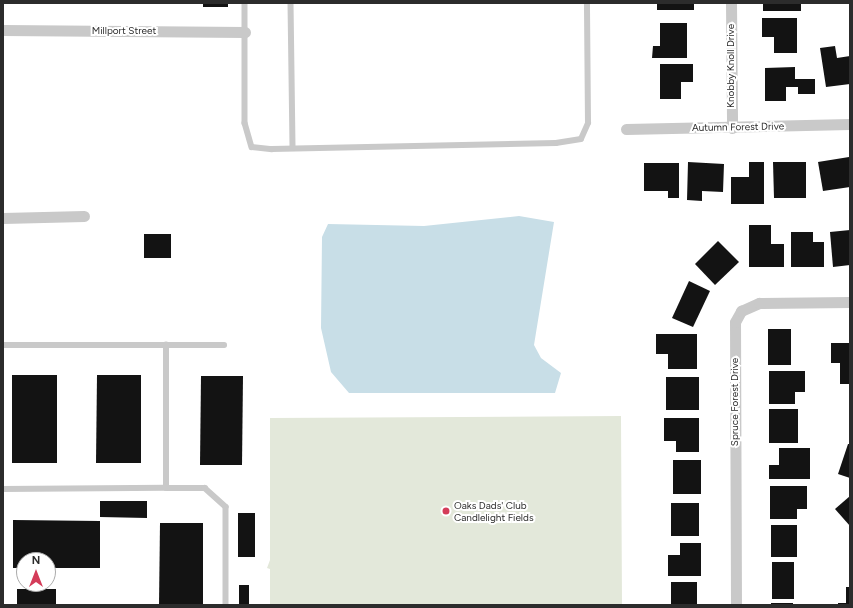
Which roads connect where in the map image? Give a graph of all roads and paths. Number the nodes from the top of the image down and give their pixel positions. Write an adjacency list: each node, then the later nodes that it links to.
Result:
1 (245, 3): 6 (lane)
2 (291, 3): 10 (lane)
3 (587, 3): 10 (lane)
4 (731, 3): 8 (street, Knobby Knoll Drive)
5 (3, 30): 6 (street, Millport Street)
6 (245, 32): 10 (lane)
7 (850, 124): 8 (street, Autumn Forest Drive)
8 (732, 128): 9 (street, Autumn Forest Drive)
9 (626, 129)
10 (293, 148)
11 (84, 216): 12 (street)
12 (3, 218)
13 (850, 302): 20 (street, Spruce Forest Drive)
14 (3, 345): 15 (lane)
15 (166, 345): 16 (lane); 17 (lane)
16 (224, 345)
17 (166, 488): 18 (lane); 19 (lane)
18 (3, 489)
19 (226, 605)
20 (736, 605)

